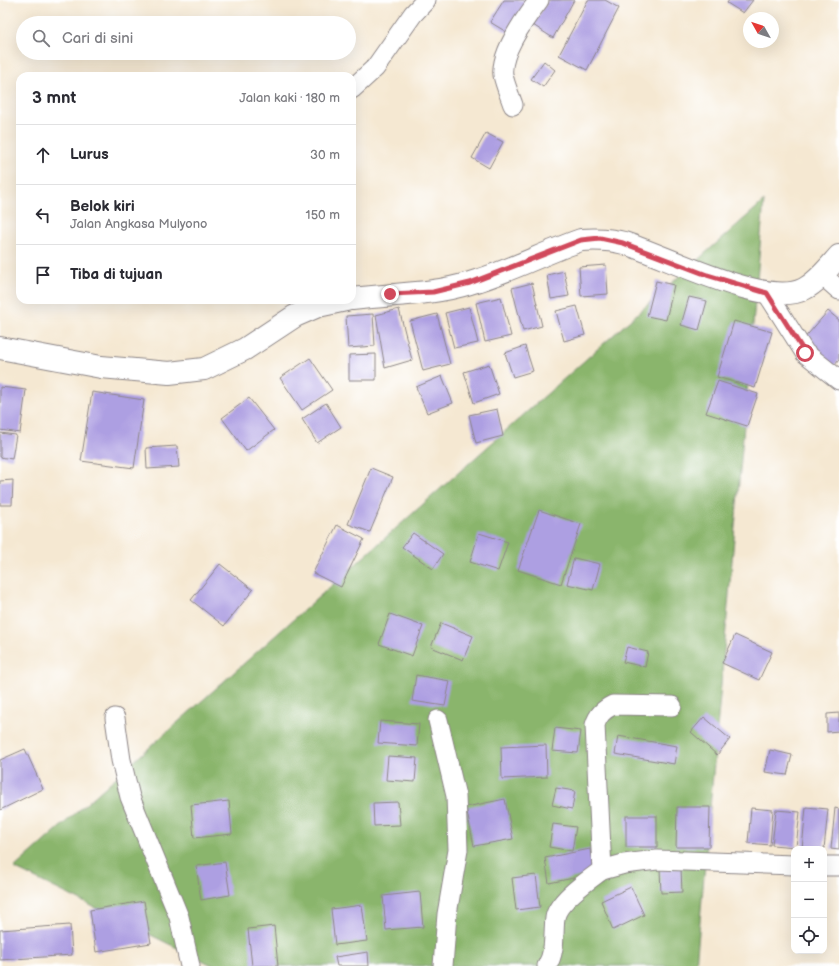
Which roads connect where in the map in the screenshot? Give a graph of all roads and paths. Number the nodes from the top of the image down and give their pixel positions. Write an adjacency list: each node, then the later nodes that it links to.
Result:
1 (426, 0): 3 (street)
2 (539, 0): 4 (street)
3 (356, 85)
4 (513, 105)
5 (839, 256): 6 (main road)
6 (822, 275): 7 (street); 8 (main road)
7 (839, 290)
8 (767, 293): 9 (main road); 12 (street)
9 (356, 299)
10 (327, 304): 11 (main road)
11 (0, 348)
12 (839, 380)
13 (672, 706): 19 (street)
14 (116, 718): 20 (street)
15 (438, 720): 21 (street)
16 (791, 865): 19 (street)
17 (827, 866): 18 (street)
18 (839, 866)
19 (602, 870): 22 (street)
20 (190, 966)
21 (443, 966)
22 (548, 966)

